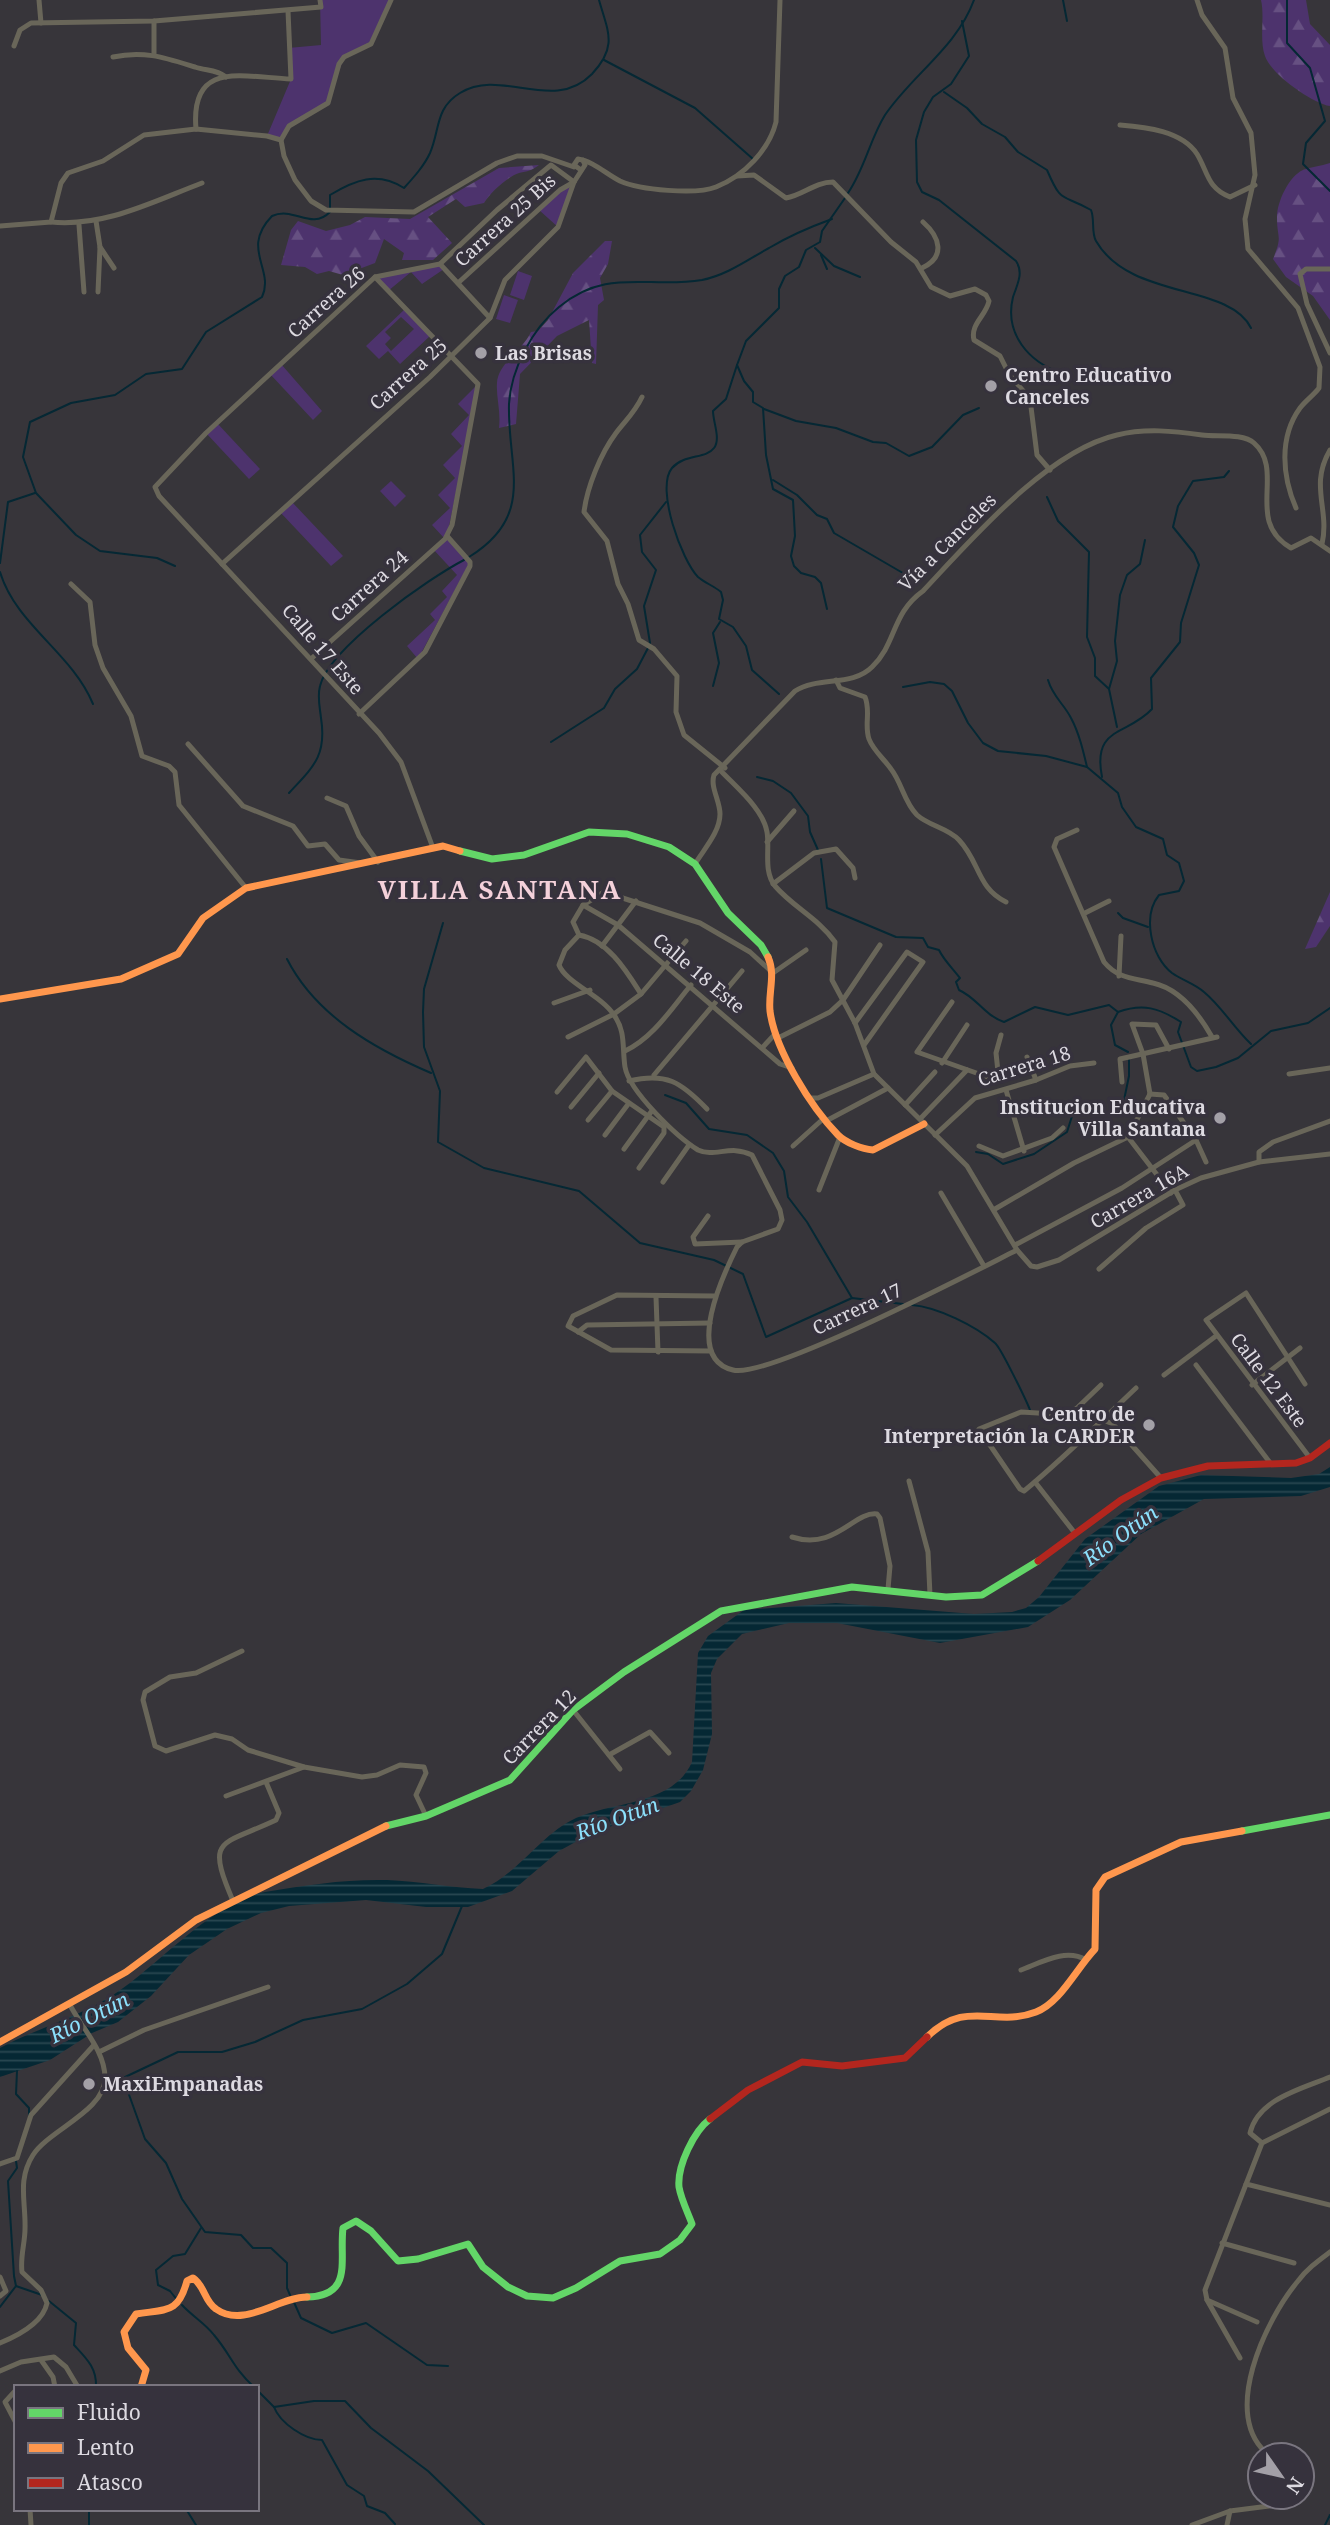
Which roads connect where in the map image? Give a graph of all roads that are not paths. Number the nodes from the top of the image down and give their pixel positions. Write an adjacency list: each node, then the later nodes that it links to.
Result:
1 (39, 0): 8 (street)
2 (320, 0): 6 (street)
3 (391, 0): 15 (street)
4 (780, 0): 20 (street)
5 (1197, 0): 23 (street)
6 (288, 11): 7 (street); 12 (street)
7 (153, 21): 8 (street); 10 (street)
8 (41, 23): 9 (street)
9 (14, 46)
10 (154, 53): 11 (street); 12 (street)
11 (113, 57)
12 (226, 77): 14 (street)
13 (1120, 125): 23 (street)
14 (196, 129): 15 (street); 25 (street)
15 (281, 140): 17 (street)
16 (581, 159): 17 (street); 18 (street); 19 (street); 19 (street, Carrera 25)
17 (559, 160): 19 (street)
18 (594, 166): 19 (street); 20 (street)
19 (578, 169): 21 (street, Carrera 25)
20 (737, 176): 32 (street)
21 (575, 181): 30 (street); 35 (street, Carrera 25 Bis); 40 (street, Carrera 25)
22 (202, 183): 24 (street)
23 (1255, 185): 39 (street)
24 (96, 221): 27 (street); 29 (street)
25 (51, 222): 27 (street); 28 (street)
26 (923, 222): 32 (street)
27 (79, 225): 36 (street)
28 (0, 226)
29 (100, 247): 31 (street); 37 (street)
30 (440, 264): 34 (street, Carrera 26); 35 (street)
31 (114, 268)
32 (922, 268): 45 (street)
33 (1330, 269): 38 (street)
34 (375, 277): 42 (street); 46 (street, Carrera 26)
35 (458, 283): 40 (street)
36 (84, 292)
37 (97, 292)
38 (1307, 304): 39 (street); 41 (street)
39 (1298, 308): 47 (street)
40 (490, 318): 42 (street, Carrera 25)
41 (1330, 354)
42 (451, 356): 48 (street); 51 (street, Carrera 25)
43 (642, 397): 57 (street)
44 (1330, 450): 49 (street)
45 (1050, 470): 49 (street, Vía a Canceles); 54 (street, Vía a Canceles)
46 (155, 492): 51 (street, Calle 17 Este)
47 (1296, 508)
48 (447, 536): 53 (street, Carrera 24); 55 (street)
49 (1322, 544): 50 (street)
50 (1330, 551)
51 (222, 564): 53 (street, Calle 17 Este)
52 (71, 584): 68 (street)
53 (312, 658): 55 (street, Calle 17 Este)
54 (836, 680): 57 (street, Vía a Canceles); 71 (street)
55 (359, 714): 62 (street, Calle 17 Este)
56 (188, 744): 64 (street)
57 (723, 769): 61 (street); 65 (street)
58 (327, 798): 63 (street)
59 (794, 811): 61 (street)
60 (1077, 830): 73 (street)
61 (767, 842): 67 (street)
62 (433, 848): 63 (street); 65 (street)
63 (378, 862): 64 (street)
64 (366, 864): 68 (street)
65 (695, 864): 83 (street)
66 (855, 878): 67 (street)
67 (773, 884): 89 (street)
68 (246, 888): 88 (street)
69 (636, 901): 72 (street); 74 (street); 83 (street)
70 (1109, 901): 73 (street)
71 (1006, 902)
72 (583, 905): 74 (street, Calle 18 Este); 75 (street)
73 (1085, 913): 84 (street)
74 (618, 925): 79 (street); 81 (street, Calle 18 Este)
75 (579, 935): 79 (street); 86 (street)
76 (1121, 936): 84 (street)
77 (686, 941): 81 (street)
78 (880, 945): 89 (street)
79 (602, 946): 87 (street)
80 (806, 950): 83 (street)
81 (666, 965): 85 (street, Calle 18 Este); 87 (street)
82 (742, 971): 92 (street)
83 (773, 972): 97 (street)
84 (1119, 976): 101 (street)
85 (691, 985): 92 (street, Calle 18 Este); 102 (street)
86 (590, 990): 91 (street); 93 (street)
87 (641, 994): 93 (street)
88 (0, 999)
89 (844, 1000): 94 (street); 97 (street)
90 (952, 1002): 105 (street)
91 (554, 1003)
92 (715, 1005): 100 (street, Calle 18 Este); 114 (street)
93 (614, 1014): 98 (street); 102 (street)
94 (855, 1023): 99 (street); 99 (street)
95 (967, 1025): 105 (street)
96 (1001, 1035): 109 (street)
97 (777, 1036): 100 (street); 107 (street)
98 (568, 1037)
99 (864, 1045): 112 (street)
100 (762, 1048): 107 (street, Calle 18 Este)
101 (1169, 1049): 103 (street); 103 (street)
102 (625, 1051): 116 (street)
103 (1143, 1054): 117 (street); 122 (street)
104 (1027, 1057): 115 (street)
105 (942, 1063): 109 (street)
106 (1094, 1063): 115 (street, Carrera 18)
107 (793, 1068): 123 (street)
108 (1330, 1068): 113 (street)
109 (967, 1070): 132 (street)
110 (935, 1072): 125 (street)
111 (599, 1073): 120 (street); 121 (street); 126 (street)
112 (874, 1074): 118 (street); 123 (street)
113 (1289, 1074)
114 (654, 1075): 116 (street); 127 (street)
115 (1036, 1080): 119 (street, Carrera 18)
116 (629, 1081): 128 (street)
117 (1122, 1082)
118 (888, 1088): 125 (street); 130 (street)
119 (1006, 1090): 135 (street, Carrera 18); 143 (street)
120 (612, 1091): 124 (street); 129 (street)
121 (557, 1092)
122 (1150, 1094): 137 (street); 138 (street)
123 (810, 1098): 130 (street)
124 (629, 1103): 128 (street); 134 (street)
125 (905, 1105): 132 (street)
126 (571, 1107)
127 (707, 1110)
128 (651, 1112): 139 (street); 142 (street); 147 (street)
129 (588, 1120)
130 (824, 1120): 136 (street); 140 (street)
131 (1330, 1121): 145 (street)
132 (922, 1122): 135 (street); 136 (street)
133 (1063, 1128): 143 (street)
134 (605, 1135)
135 (935, 1135): 153 (street)
136 (839, 1137): 150 (street)
137 (1128, 1137): 148 (street); 153 (street)
138 (1196, 1140): 146 (street); 148 (street, Carrera 17)
139 (689, 1145): 149 (street); 155 (street)
140 (793, 1146)
141 (979, 1146): 143 (street)
142 (624, 1149)
143 (1024, 1151)
144 (1330, 1154): 145 (street, Carrera 16A)
145 (1259, 1161): 151 (street, Carrera 16A)
146 (1206, 1162)
147 (639, 1168)
148 (1153, 1168): 151 (street); 156 (street, Carrera 17)
149 (663, 1182)
150 (818, 1189)
151 (1173, 1192): 156 (street, Carrera 16A); 158 (street)
152 (941, 1193): 157 (street)
153 (995, 1209): 156 (street)
154 (708, 1216): 155 (street)
155 (742, 1242): 159 (street)
156 (1016, 1247): 157 (street, Carrera 17)
157 (984, 1266): 167 (street, Carrera 17)
158 (1099, 1269)
159 (714, 1296): 160 (street); 162 (street)
160 (656, 1297): 161 (street); 163 (street)
161 (657, 1322): 162 (street); 163 (street); 166 (street)
162 (710, 1323): 167 (street)
163 (578, 1332): 166 (street)
164 (1216, 1336): 168 (street, Calle 12 Este); 170 (street); 173 (street, Calle 12 Este)
165 (1300, 1348): 168 (street)
166 (658, 1352): 167 (street)
167 (711, 1352)
168 (1287, 1358): 171 (street); 173 (street)
169 (1196, 1366): 179 (street)
170 (1164, 1375)
171 (1305, 1384)
172 (1101, 1385): 175 (street)
173 (1252, 1385): 178 (street, Calle 12 Este)
174 (1136, 1388): 176 (street)
175 (1076, 1409): 176 (street); 182 (street)
176 (1105, 1420): 180 (street); 182 (street)
177 (1330, 1443): 178 (street)
178 (1310, 1458): 179 (street, Carrera 12)
179 (1271, 1464): 180 (street, Carrera 12)
180 (1161, 1478): 183 (street, Carrera 12)
181 (909, 1481): 186 (street)
182 (1035, 1482): 183 (street)
183 (1074, 1532): 186 (street, Carrera 12)
184 (792, 1536): 185 (street)
185 (888, 1588): 186 (street, Carrera 12); 188 (street, Carrera 12)
186 (930, 1595)
187 (242, 1651): 191 (street)
188 (573, 1710): 190 (street); 196 (street, Carrera 12)
189 (669, 1753): 190 (street)
190 (609, 1755): 192 (street)
191 (304, 1767): 193 (street); 196 (street)
192 (620, 1769)
193 (266, 1782): 194 (street); 197 (street)
194 (226, 1796)
195 (1330, 1815): 198 (street)
196 (426, 1816): 197 (street, Carrera 12)
197 (233, 1901): 201 (street, Carrera 12)
198 (1086, 1960): 199 (street); 224 (street)
199 (1021, 1970)
200 (268, 1987): 204 (street)
201 (70, 2005): 202 (street, Carrera 12); 203 (street)
202 (0, 2042)
203 (94, 2045): 204 (street); 208 (street)
204 (99, 2052): 218 (street)
205 (1330, 2077): 207 (street)
206 (1330, 2109): 207 (street)
207 (1262, 2143): 209 (street)
208 (0, 2164)
209 (1246, 2184): 210 (street); 211 (street)
210 (1330, 2205)
211 (1223, 2243): 213 (street); 216 (street)
212 (1330, 2252): 227 (street)
213 (1294, 2263)
214 (0, 2277): 215 (street)
215 (0, 2296)
216 (1208, 2300): 217 (street); 219 (street)
217 (1257, 2322)
218 (0, 2343)
219 (1240, 2358)
220 (41, 2360): 221 (street); 222 (street); 223 (street)
221 (0, 2371)
222 (55, 2385)
223 (77, 2385)
224 (142, 2385)
225 (14, 2392): 226 (street)
226 (14, 2420)
227 (1255, 2441)
228 (1246, 2509): 229 (street)
229 (1230, 2511): 230 (street); 231 (street)
230 (1192, 2525)
231 (1227, 2525)

